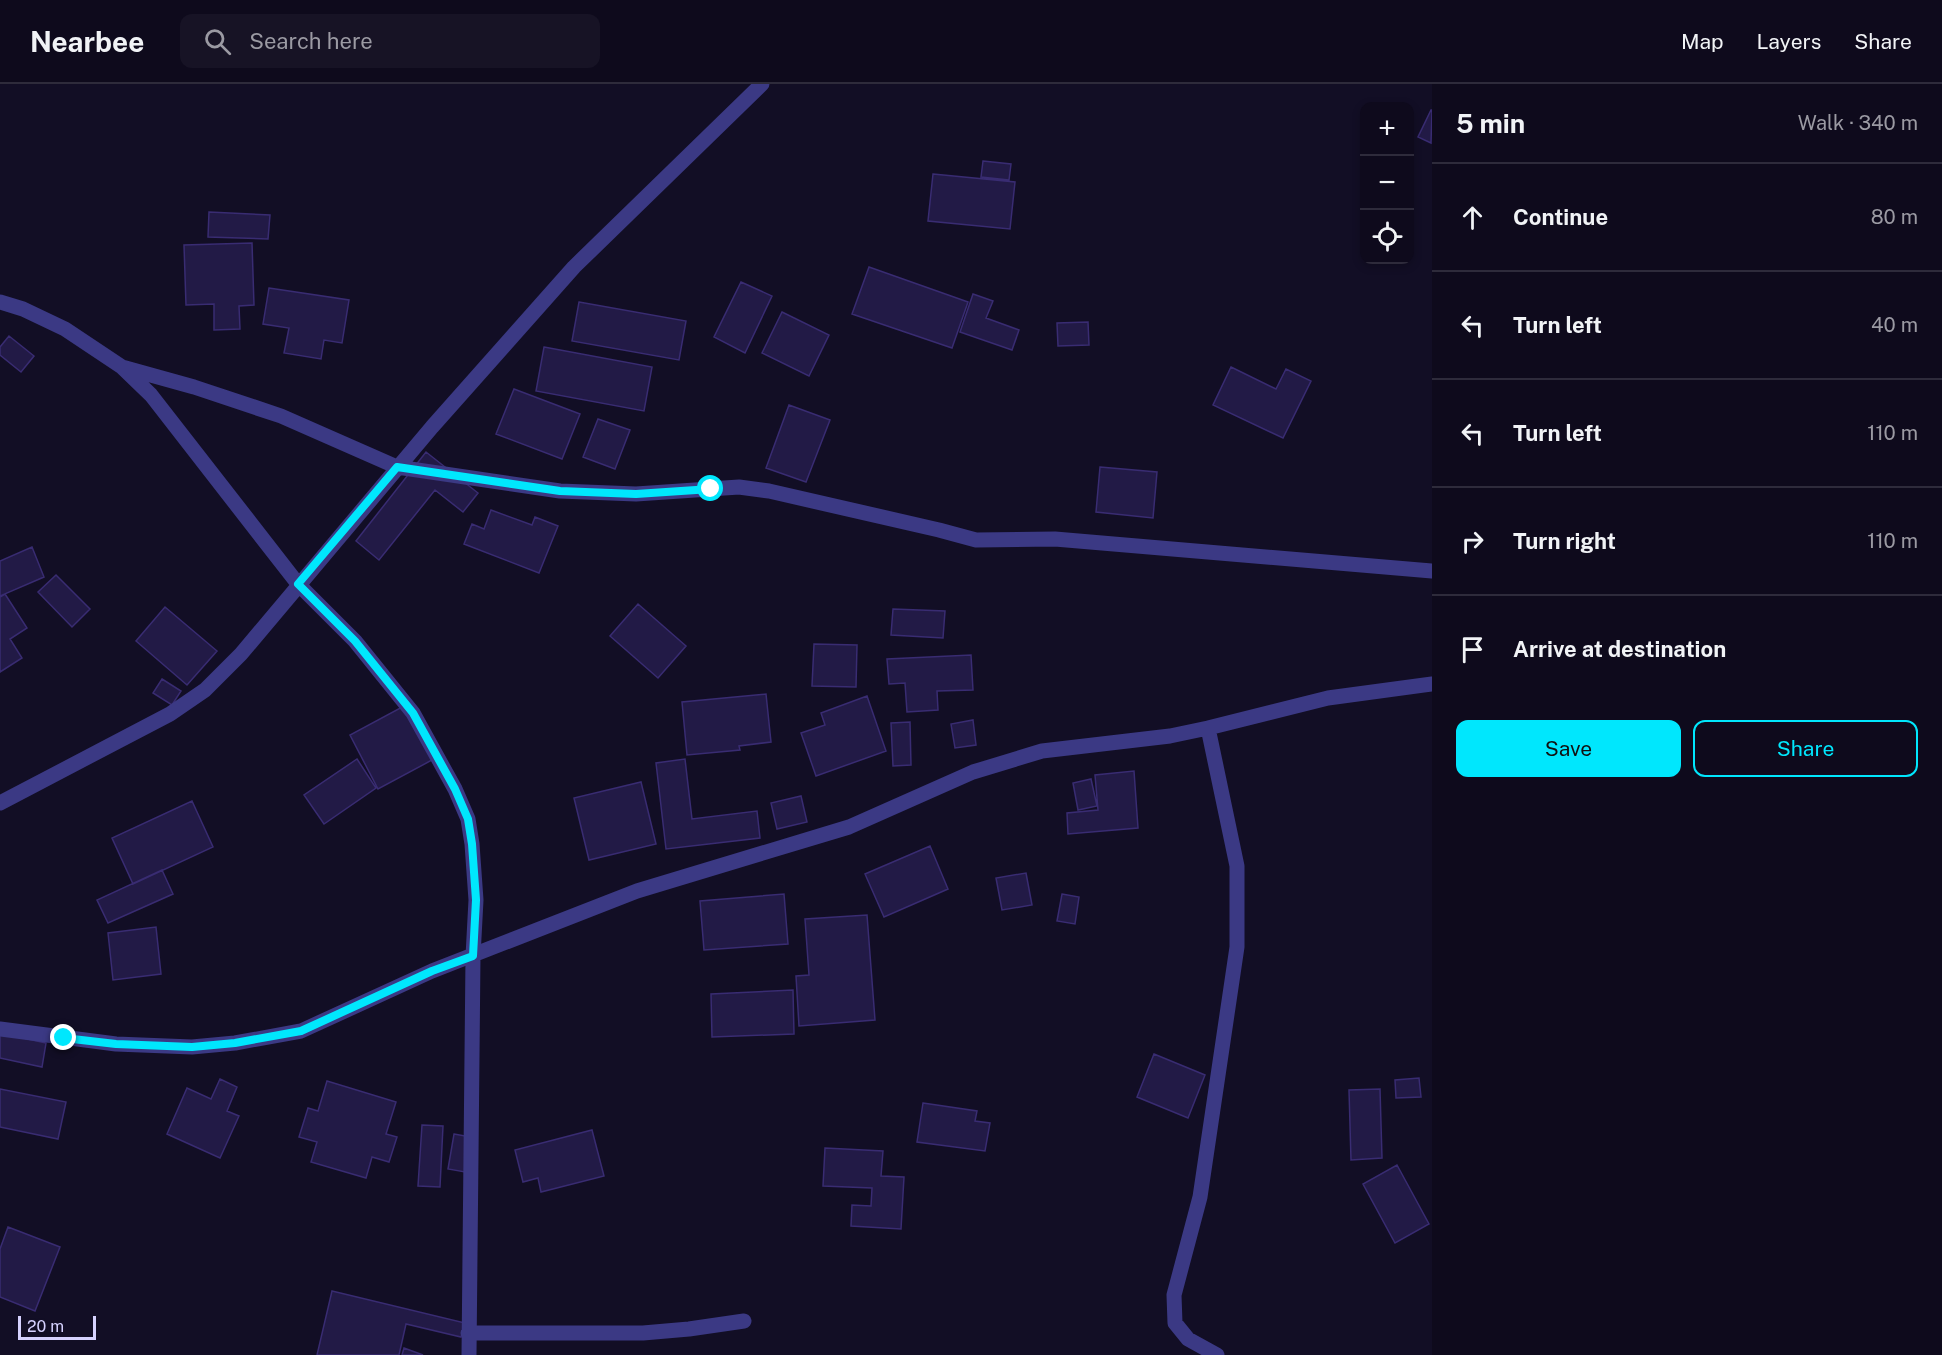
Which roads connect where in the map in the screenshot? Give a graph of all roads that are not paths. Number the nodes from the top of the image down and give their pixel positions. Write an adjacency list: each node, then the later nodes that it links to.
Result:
1 (762, 84): 4 (street)
2 (0, 302): 3 (street)
3 (122, 366): 4 (street); 6 (street)
4 (397, 467): 5 (street); 6 (street)
5 (1432, 571)
6 (298, 584): 9 (street); 10 (street)
7 (1432, 684): 8 (street)
8 (1208, 728): 10 (street); 15 (street)
9 (0, 804)
10 (473, 956): 11 (street); 13 (street)
11 (0, 1029)
12 (744, 1321): 13 (street)
13 (468, 1333): 14 (street)
14 (469, 1355)
15 (1217, 1355)

